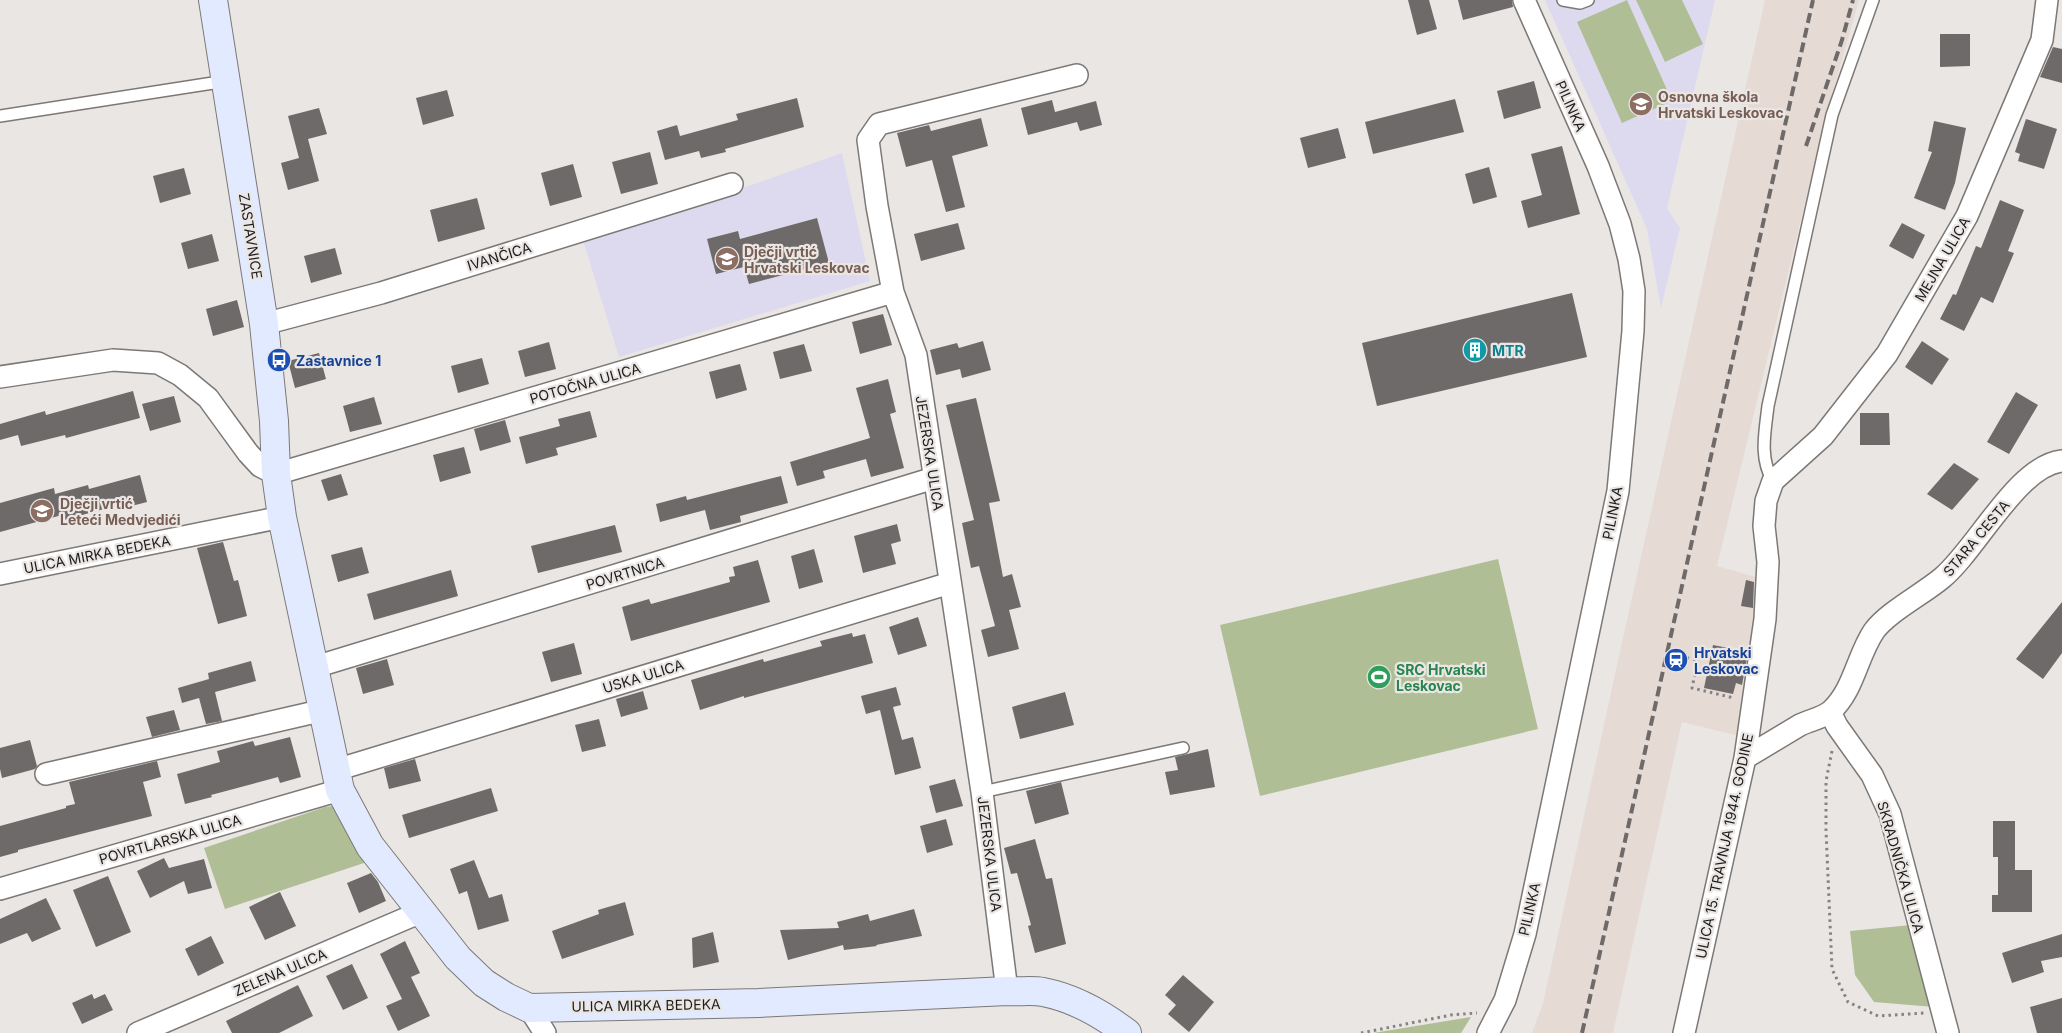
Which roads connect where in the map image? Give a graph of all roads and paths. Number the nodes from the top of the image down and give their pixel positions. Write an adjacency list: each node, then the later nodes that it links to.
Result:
1 (213, 0): 8 (main road, ZASTAVNICE)
2 (1524, 0): 36 (street, PILINKA)
3 (1563, 0): 4 (lane)
4 (1588, 0)
5 (1873, 0): 17 (lane)
6 (2047, 0): 17 (street, MEJNA ULICA)
7 (1077, 74): 11 (street, JEZERSKA ULICA)
8 (226, 81): 9 (lane); 12 (main road, ZASTAVNICE)
9 (0, 116)
10 (732, 184): 12 (street, IVANČICA)
11 (893, 292): 15 (street, POTOČNA ULICA); 16 (street, JEZERSKA ULICA)
12 (264, 324): 15 (main road, ZASTAVNICE)
13 (0, 377): 15 (street)
14 (2062, 461): 25 (street, STARA CESTA)
15 (276, 474): 18 (main road, ULICA MIRKA BEDEKA)
16 (934, 478): 20 (street, JEZERSKA ULICA); 22 (street, POVRTNICA)
17 (1773, 481): 23 (street, ULICA 15. TRAVNJA 1944. GODINE)
18 (282, 516): 19 (street, ULICA MIRKA BEDEKA); 22 (main road, ULICA MIRKA BEDEKA)
19 (0, 574)
20 (950, 583): 29 (street, USKA ULICA); 30 (street, JEZERSKA ULICA)
21 (1674, 655): 23 (path)
22 (315, 667): 24 (main road, ULICA MIRKA BEDEKA)
23 (1752, 702): 27 (street, ULICA 15. TRAVNJA 1944. GODINE)
24 (324, 710): 28 (street); 29 (main road, ULICA MIRKA BEDEKA)
25 (1834, 719): 27 (street, STARA CESTA); 35 (street, SKRADNIČKA ULICA); 35 (path)
26 (1183, 748): 30 (lane)
27 (1745, 758): 41 (street, ULICA 15. TRAVNJA 1944. GODINE)
28 (46, 774)
29 (338, 780): 31 (street, POVRTLARSKA ULICA); 32 (main road, ULICA MIRKA BEDEKA)
30 (982, 792): 33 (street, JEZERSKA ULICA)
31 (0, 889)
32 (422, 912): 34 (main road, ULICA MIRKA BEDEKA); 37 (street, ZELENA ULICA)
33 (1007, 992): 34 (main road, ULICA MIRKA BEDEKA); 39 (main road, ULICA MIRKA BEDEKA)
34 (530, 1008): 38 (street)
35 (1941, 1012): 42 (street, SKRADNIČKA ULICA)
36 (1487, 1023): 40 (path)
37 (138, 1033)
38 (545, 1033)
39 (1127, 1033)
40 (1361, 1033)
41 (1684, 1033)
42 (1948, 1033)

